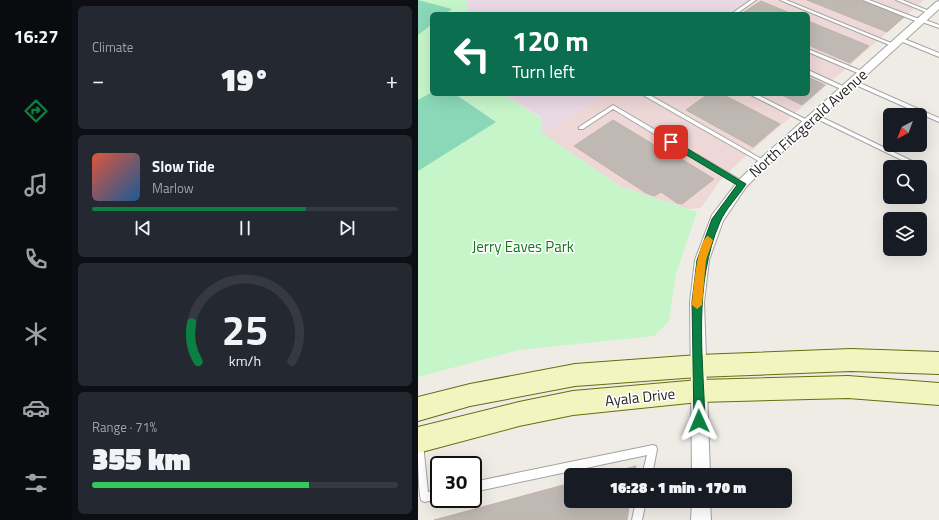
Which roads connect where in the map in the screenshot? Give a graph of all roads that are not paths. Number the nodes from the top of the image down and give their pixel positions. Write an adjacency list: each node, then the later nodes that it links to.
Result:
1 (754, 0): 6 (lane)
2 (782, 0): 9 (lane)
3 (865, 0): 7 (lane)
4 (898, 0): 5 (lane)
5 (935, 9): 7 (street, North Fitzgerald Avenue)
6 (736, 12)
7 (921, 21): 8 (lane); 9 (street, North Fitzgerald Avenue)
8 (939, 27)
9 (897, 42): 11 (lane); 13 (street, North Fitzgerald Avenue)
10 (810, 51): 13 (lane)
11 (939, 55)
12 (810, 73): 14 (lane)
13 (862, 73): 14 (street, North Fitzgerald Avenue)
14 (849, 86): 17 (street, North Fitzgerald Avenue); 18 (lane)
15 (648, 96): 21 (lane)
16 (757, 96): 17 (lane)
17 (812, 119): 20 (lane); 21 (street, North Fitzgerald Avenue)
18 (939, 120)
19 (581, 128): 22 (lane)
20 (905, 160)
21 (764, 162): 22 (street, North Fitzgerald Avenue)
22 (742, 184): 24 (street, North Fitzgerald Avenue)
23 (939, 363): 24 (main road, Ayala Drive)
24 (698, 366): 25 (street, North Fitzgerald Avenue); 27 (main road, Ayala Drive)
25 (699, 391): 26 (main road, Ayala Drive); 28 (main road, Ayala Drive); 30 (street, North Fitzgerald Avenue)
26 (939, 394)
27 (418, 409)
28 (419, 440): 32 (lane)
29 (649, 468): 31 (lane)
30 (701, 468)
31 (482, 485)
32 (430, 496)
33 (640, 508): 35 (lane)
34 (701, 508): 36 (street)
35 (637, 520)
36 (700, 520)

